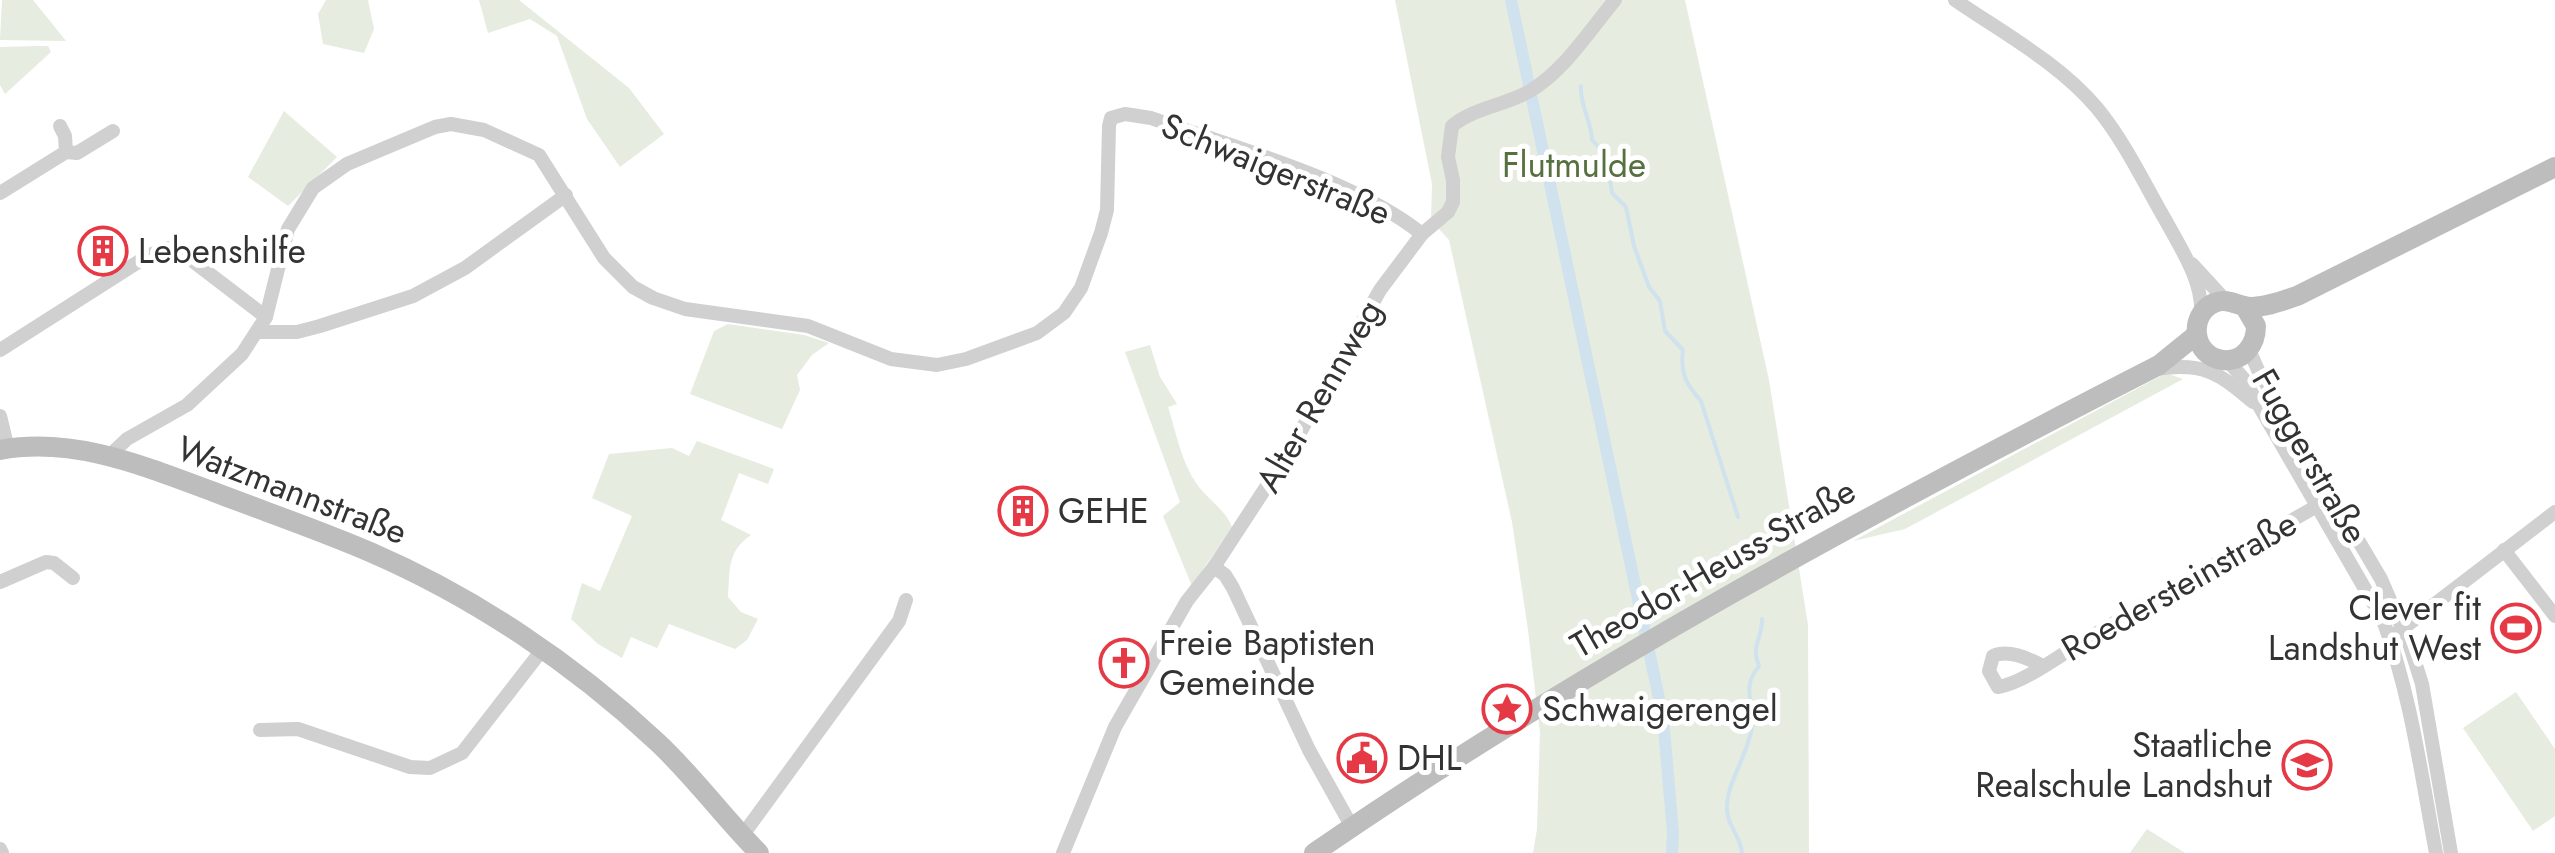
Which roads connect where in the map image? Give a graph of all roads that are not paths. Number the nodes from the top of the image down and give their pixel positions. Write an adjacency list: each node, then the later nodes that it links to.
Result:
1 (1615, 0): 9 (street, Alter Rennweg)
2 (1955, 0): 10 (street)
3 (60, 126): 5 (street)
4 (113, 131): 5 (street)
5 (66, 152): 7 (street)
6 (2555, 167): 11 (main road, Theodor-Heuss-Straße)
7 (0, 194)
8 (566, 195): 9 (street, Schwaigerstraße); 13 (street, Schwaigerstraße); 14 (street)
9 (1422, 234): 26 (street, Alter Rennweg)
10 (2188, 260): 12 (street); 16 (street)
11 (2297, 296): 12 (main road, Theodor-Heuss-Straße); 15 (main road, Theodor-Heuss-Straße)
12 (2235, 304): 15 (main road); 16 (main road, Theodor-Heuss-Straße)
13 (266, 317): 14 (street, Schwaigerstraße); 17 (street)
14 (258, 332): 22 (street, Schwaigerstraße)
15 (2254, 340): 16 (main road, Theodor-Heuss-Straße); 31 (street, Fuggerstraße)
16 (2208, 341): 18 (main road, Theodor-Heuss-Straße); 19 (street, Fuggerstraße)
17 (0, 350)
18 (2153, 367): 19 (street); 36 (main road, Theodor-Heuss-Straße)
19 (2260, 409): 23 (street, Fuggerstraße)
20 (0, 416): 21 (street)
21 (4, 450): 22 (main road, Watzmannstraße)
22 (109, 456): 33 (main road, Watzmannstraße)
23 (2317, 506): 32 (street, Fuggerstraße); 34 (street, Roedersteinstraße)
24 (2555, 512): 25 (street)
25 (2504, 550): 30 (street); 31 (street)
26 (1214, 567): 36 (street); 39 (street, Alter Rennweg)
27 (73, 578): 28 (street)
28 (0, 582)
29 (906, 600): 37 (street)
30 (2555, 616)
31 (2402, 628): 32 (street); 42 (street, Fuggerstraße)
32 (2390, 639): 41 (street, Fuggerstraße)
33 (542, 650): 35 (street); 37 (main road, Watzmannstraße)
34 (2041, 665)
35 (260, 730)
36 (1352, 828): 40 (main road, Theodor-Heuss-Straße)
37 (742, 836): 38 (main road, Watzmannstraße)
38 (758, 853)
39 (1063, 853)
40 (1314, 853)
41 (2436, 853)
42 (2451, 853)

